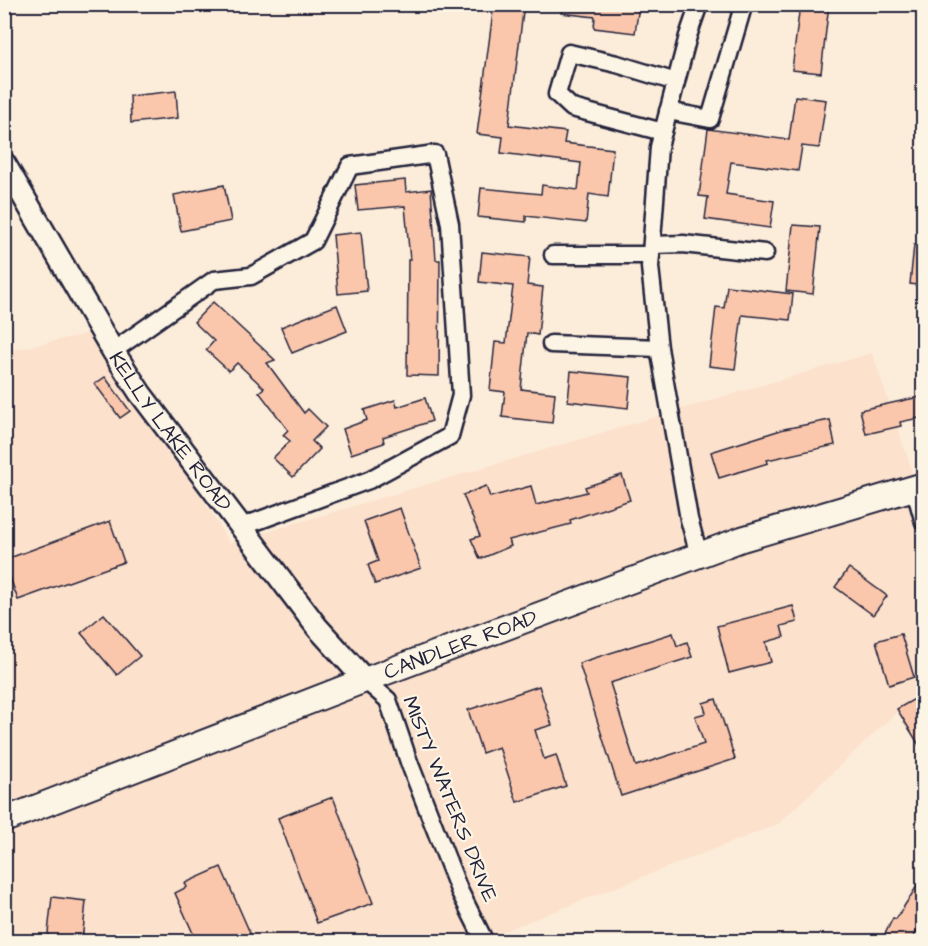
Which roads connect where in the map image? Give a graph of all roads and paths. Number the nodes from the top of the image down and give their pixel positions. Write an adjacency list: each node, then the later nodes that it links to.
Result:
1 (699, 4): 3 (street)
2 (742, 10): 4 (street)
3 (676, 82): 4 (street); 5 (street)
4 (668, 111): 5 (street)
5 (663, 132): 7 (street)
6 (4, 163): 12 (street, KELLY LAKE ROAD)
7 (652, 250): 8 (street); 9 (street); 11 (street)
8 (765, 252)
9 (553, 255)
10 (551, 344): 11 (street)
11 (658, 348): 16 (street)
12 (113, 351): 15 (street, KELLY LAKE ROAD); 15 (street)
13 (919, 486): 14 (street); 16 (main road, CANDLER ROAD)
14 (924, 522)
15 (241, 527): 17 (street, KELLY LAKE ROAD)
16 (699, 555): 17 (main road, CANDLER ROAD)
17 (365, 680): 18 (main road, CANDLER ROAD); 19 (street, MISTY WATERS DRIVE)
18 (4, 820)
19 (485, 942)

